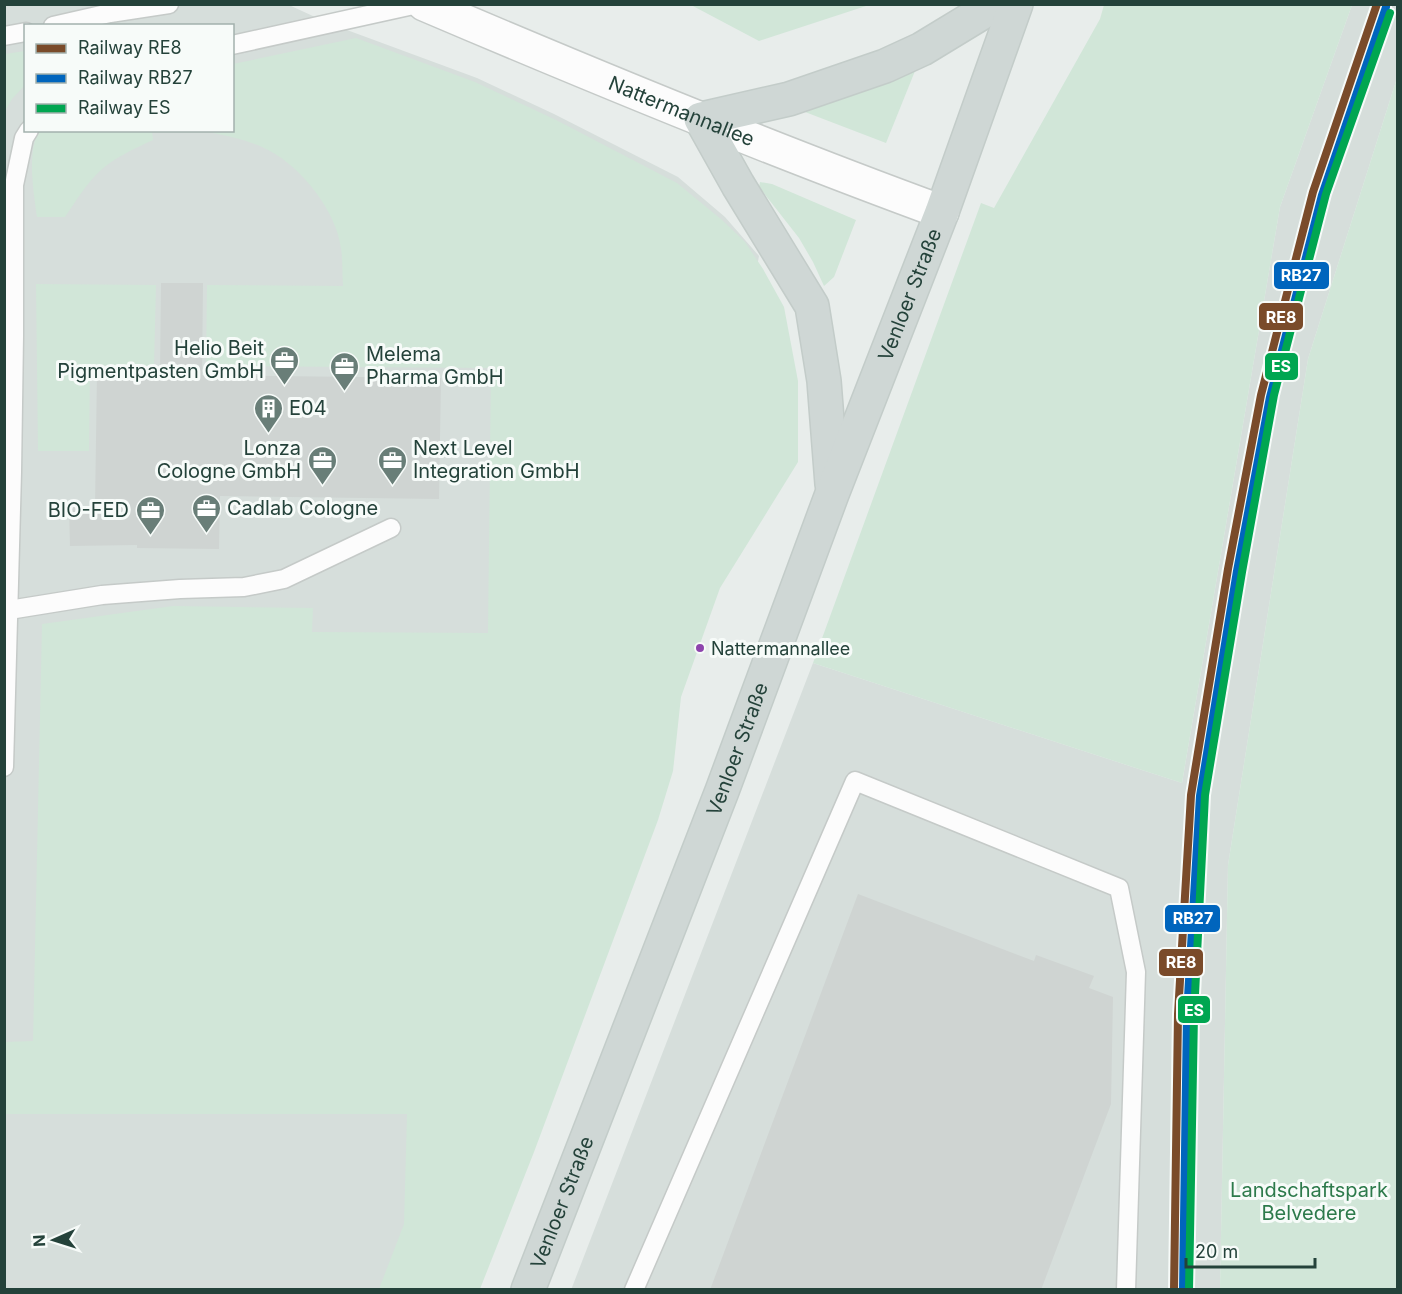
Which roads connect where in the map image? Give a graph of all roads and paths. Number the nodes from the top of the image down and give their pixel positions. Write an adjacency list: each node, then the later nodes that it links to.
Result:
1 (169, 4): 6 (lane)
2 (418, 4): 10 (lane)
3 (424, 4): 11 (street, Nattermannallee)
4 (996, 4): 11 (main road)
5 (1016, 4): 14 (main road, Venloer Straße)
6 (115, 9): 7 (lane)
7 (60, 24)
8 (24, 32): 9 (lane)
9 (4, 36)
10 (234, 45)
11 (701, 119): 14 (street, Nattermannallee); 15 (main road)
12 (28, 132): 13 (lane)
13 (9, 185): 17 (lane)
14 (942, 212): 15 (main road, Venloer Straße)
15 (832, 494): 20 (main road, Venloer Straße)
16 (391, 528): 18 (lane)
17 (7, 569): 18 (lane)
18 (9, 610): 19 (lane)
19 (4, 767)
20 (528, 1290)
21 (634, 1290): 22 (lane)
22 (1126, 1290)

